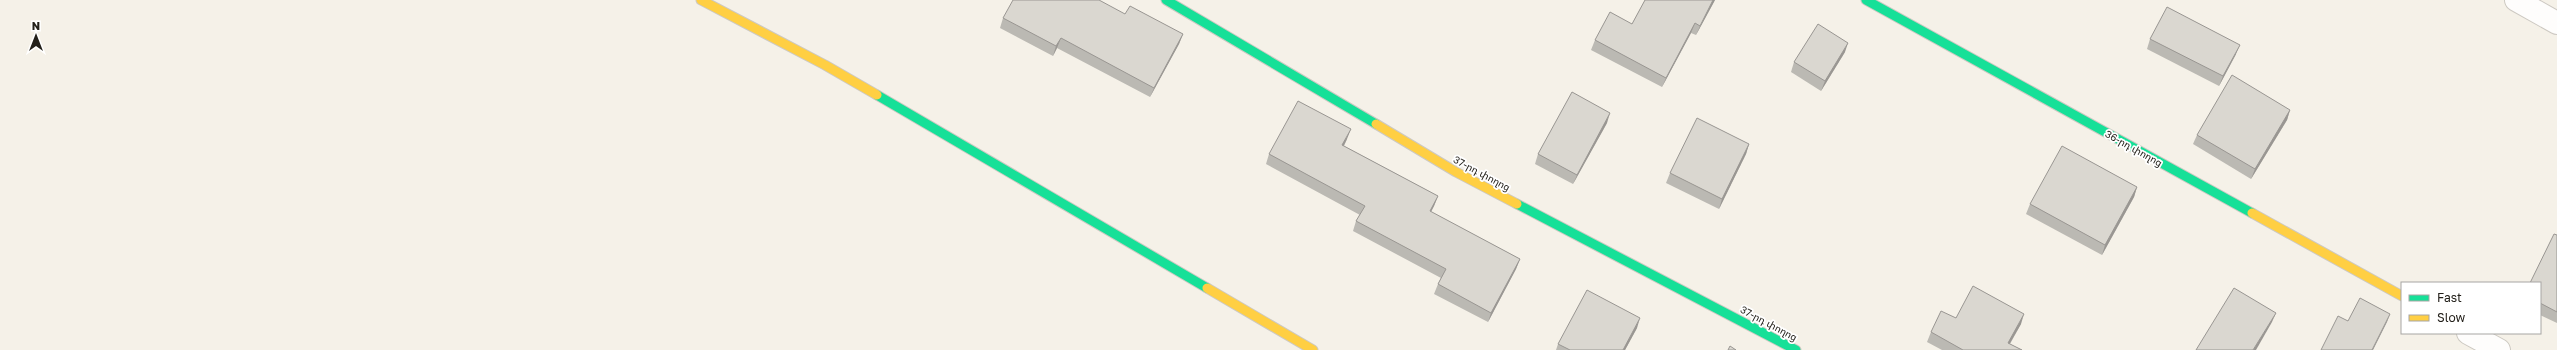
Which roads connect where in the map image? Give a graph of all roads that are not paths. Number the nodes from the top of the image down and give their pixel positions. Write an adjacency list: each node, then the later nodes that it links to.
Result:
1 (701, 0): 8 (street)
2 (1166, 0): 9 (street, 37-րդ փողոց)
3 (1866, 0): 6 (street, 36-րդ փողոց)
4 (2516, 0): 5 (street)
5 (2557, 23)
6 (2401, 295)
7 (2470, 334): 10 (street)
8 (1313, 350)
9 (1796, 350)
10 (2499, 350)

